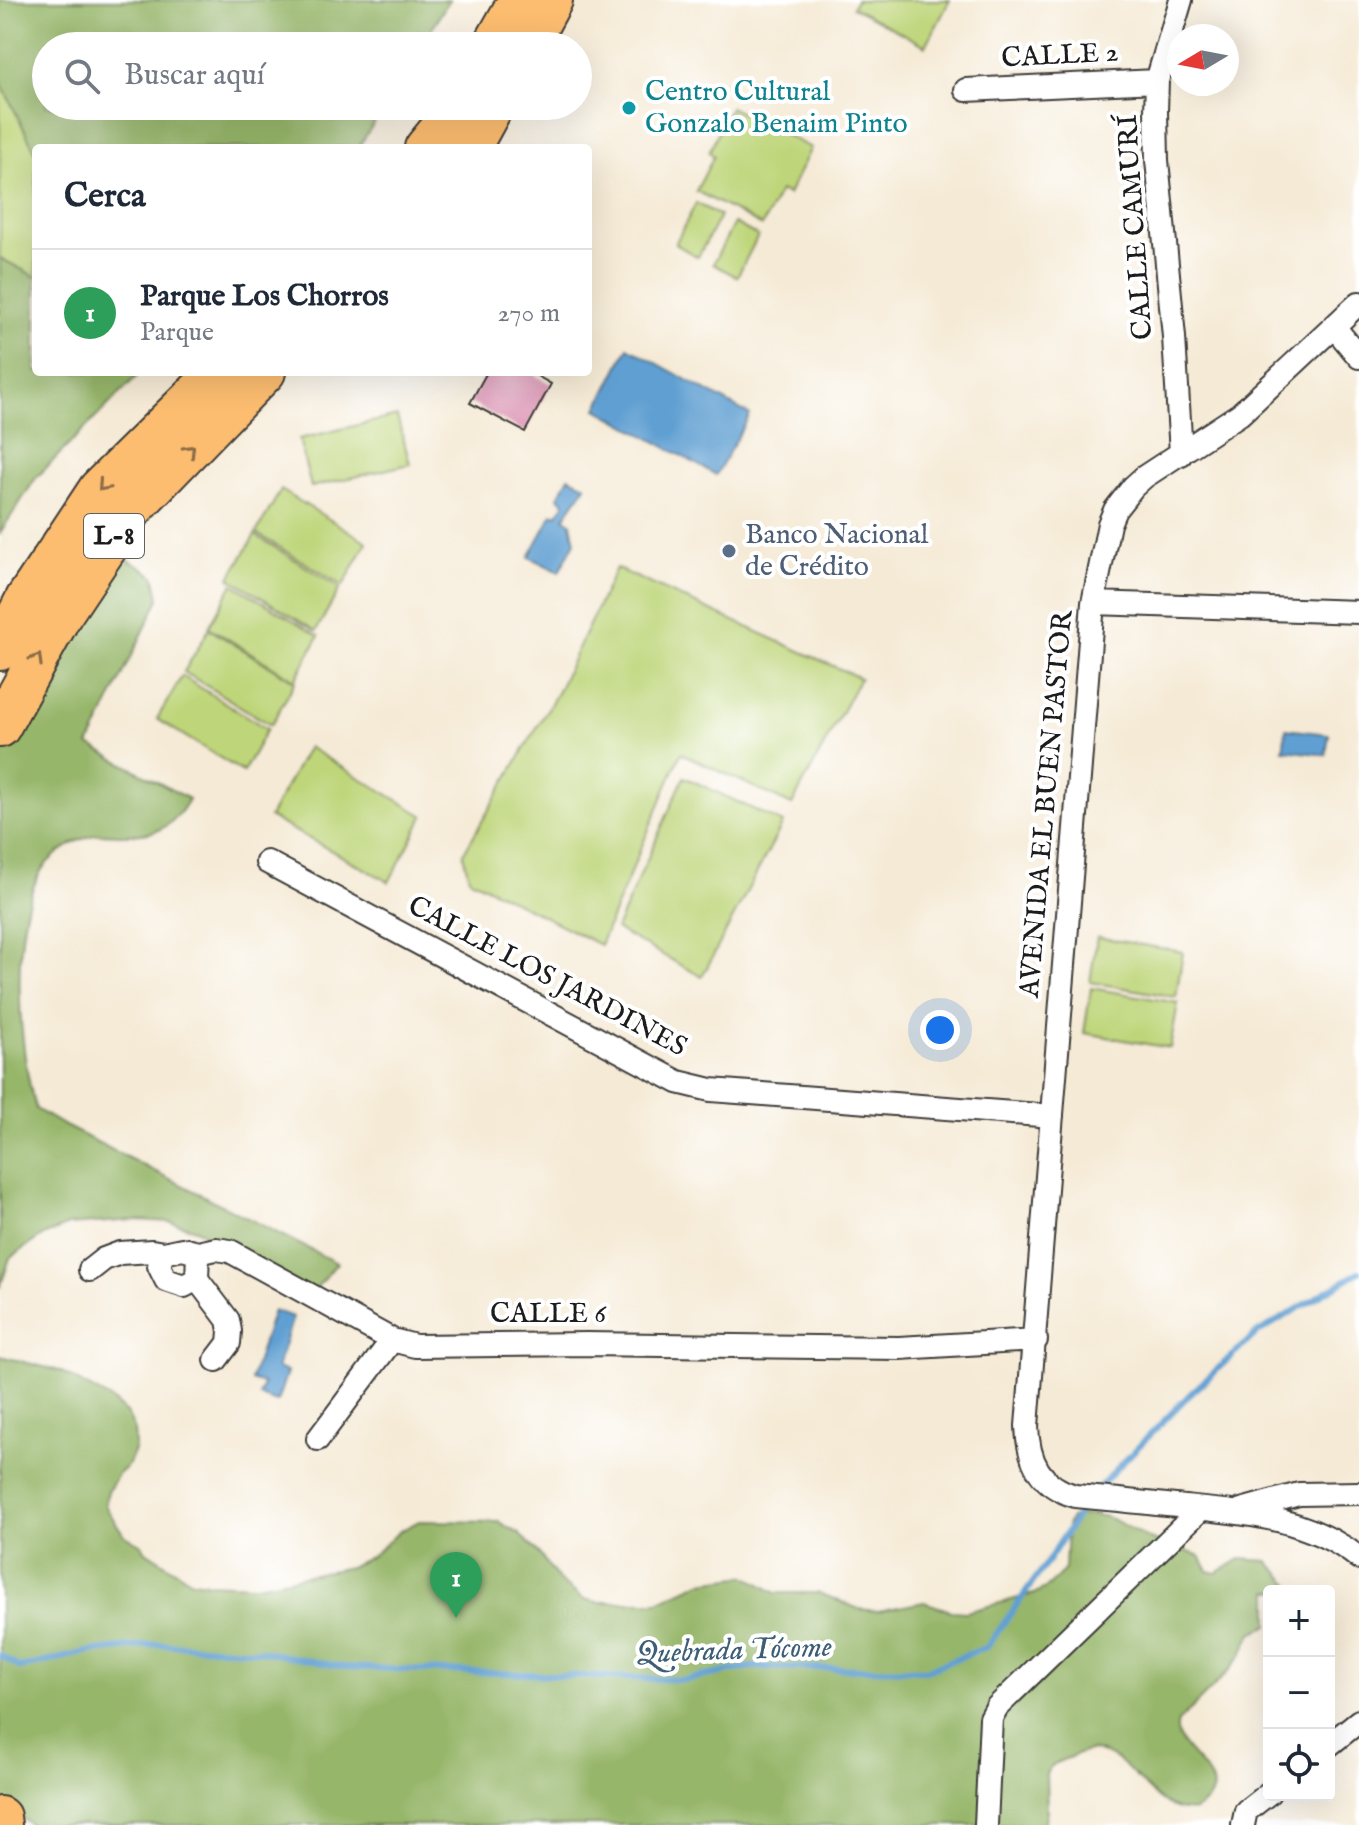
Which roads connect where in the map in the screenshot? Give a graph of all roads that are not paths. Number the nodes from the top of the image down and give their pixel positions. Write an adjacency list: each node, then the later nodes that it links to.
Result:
1 (519, 0): 4 (highway)
2 (552, 0): 5 (highway)
3 (1181, 0): 6 (street, CALLE CAMURÍ)
4 (501, 32)
5 (535, 32)
6 (1157, 81): 7 (street, CALLE 2); 17 (street, CALLE CAMURÍ)
7 (966, 90)
8 (448, 120): 10 (highway)
9 (485, 120): 11 (highway)
10 (428, 144)
11 (472, 144)
12 (1359, 303): 13 (street, AVENIDA EL BUEN PASTOR)
13 (1335, 328): 14 (street); 17 (street, AVENIDA EL BUEN PASTOR)
14 (1359, 357)
15 (214, 376): 20 (highway, L-8, one-way to 20)
16 (261, 376): 21 (highway, L-8, one-way to 16)
17 (1181, 454): 18 (street, AVENIDA EL BUEN PASTOR)
18 (1093, 603): 19 (street); 23 (street, AVENIDA EL BUEN PASTOR)
19 (1359, 612)
20 (0, 650)
21 (0, 727)
22 (267, 862): 23 (street, CALLE LOS JARDINES)
23 (1052, 1116): 29 (street, AVENIDA EL BUEN PASTOR)
24 (163, 1253): 25 (street, CALLE 6); 26 (street, CALLE 6); 27 (street)
25 (198, 1253): 27 (street); 28 (street, CALLE 6)
26 (90, 1270)
27 (197, 1279): 30 (street)
28 (392, 1340): 29 (street, CALLE 6); 31 (street)
29 (1036, 1340): 33 (street, AVENIDA EL BUEN PASTOR)
30 (216, 1360)
31 (318, 1439)
32 (1359, 1493): 34 (street)
33 (1201, 1509): 34 (street, AVENIDA EL BUEN PASTOR); 42 (street)
34 (1233, 1512): 35 (street, AVENIDA EL BUEN PASTOR)
35 (1359, 1558)
36 (1359, 1721): 37 (street)
37 (1335, 1740)
38 (1263, 1799): 40 (street)
39 (0, 1817): 41 (highway)
40 (1245, 1818)
41 (1, 1825)
42 (986, 1825)

